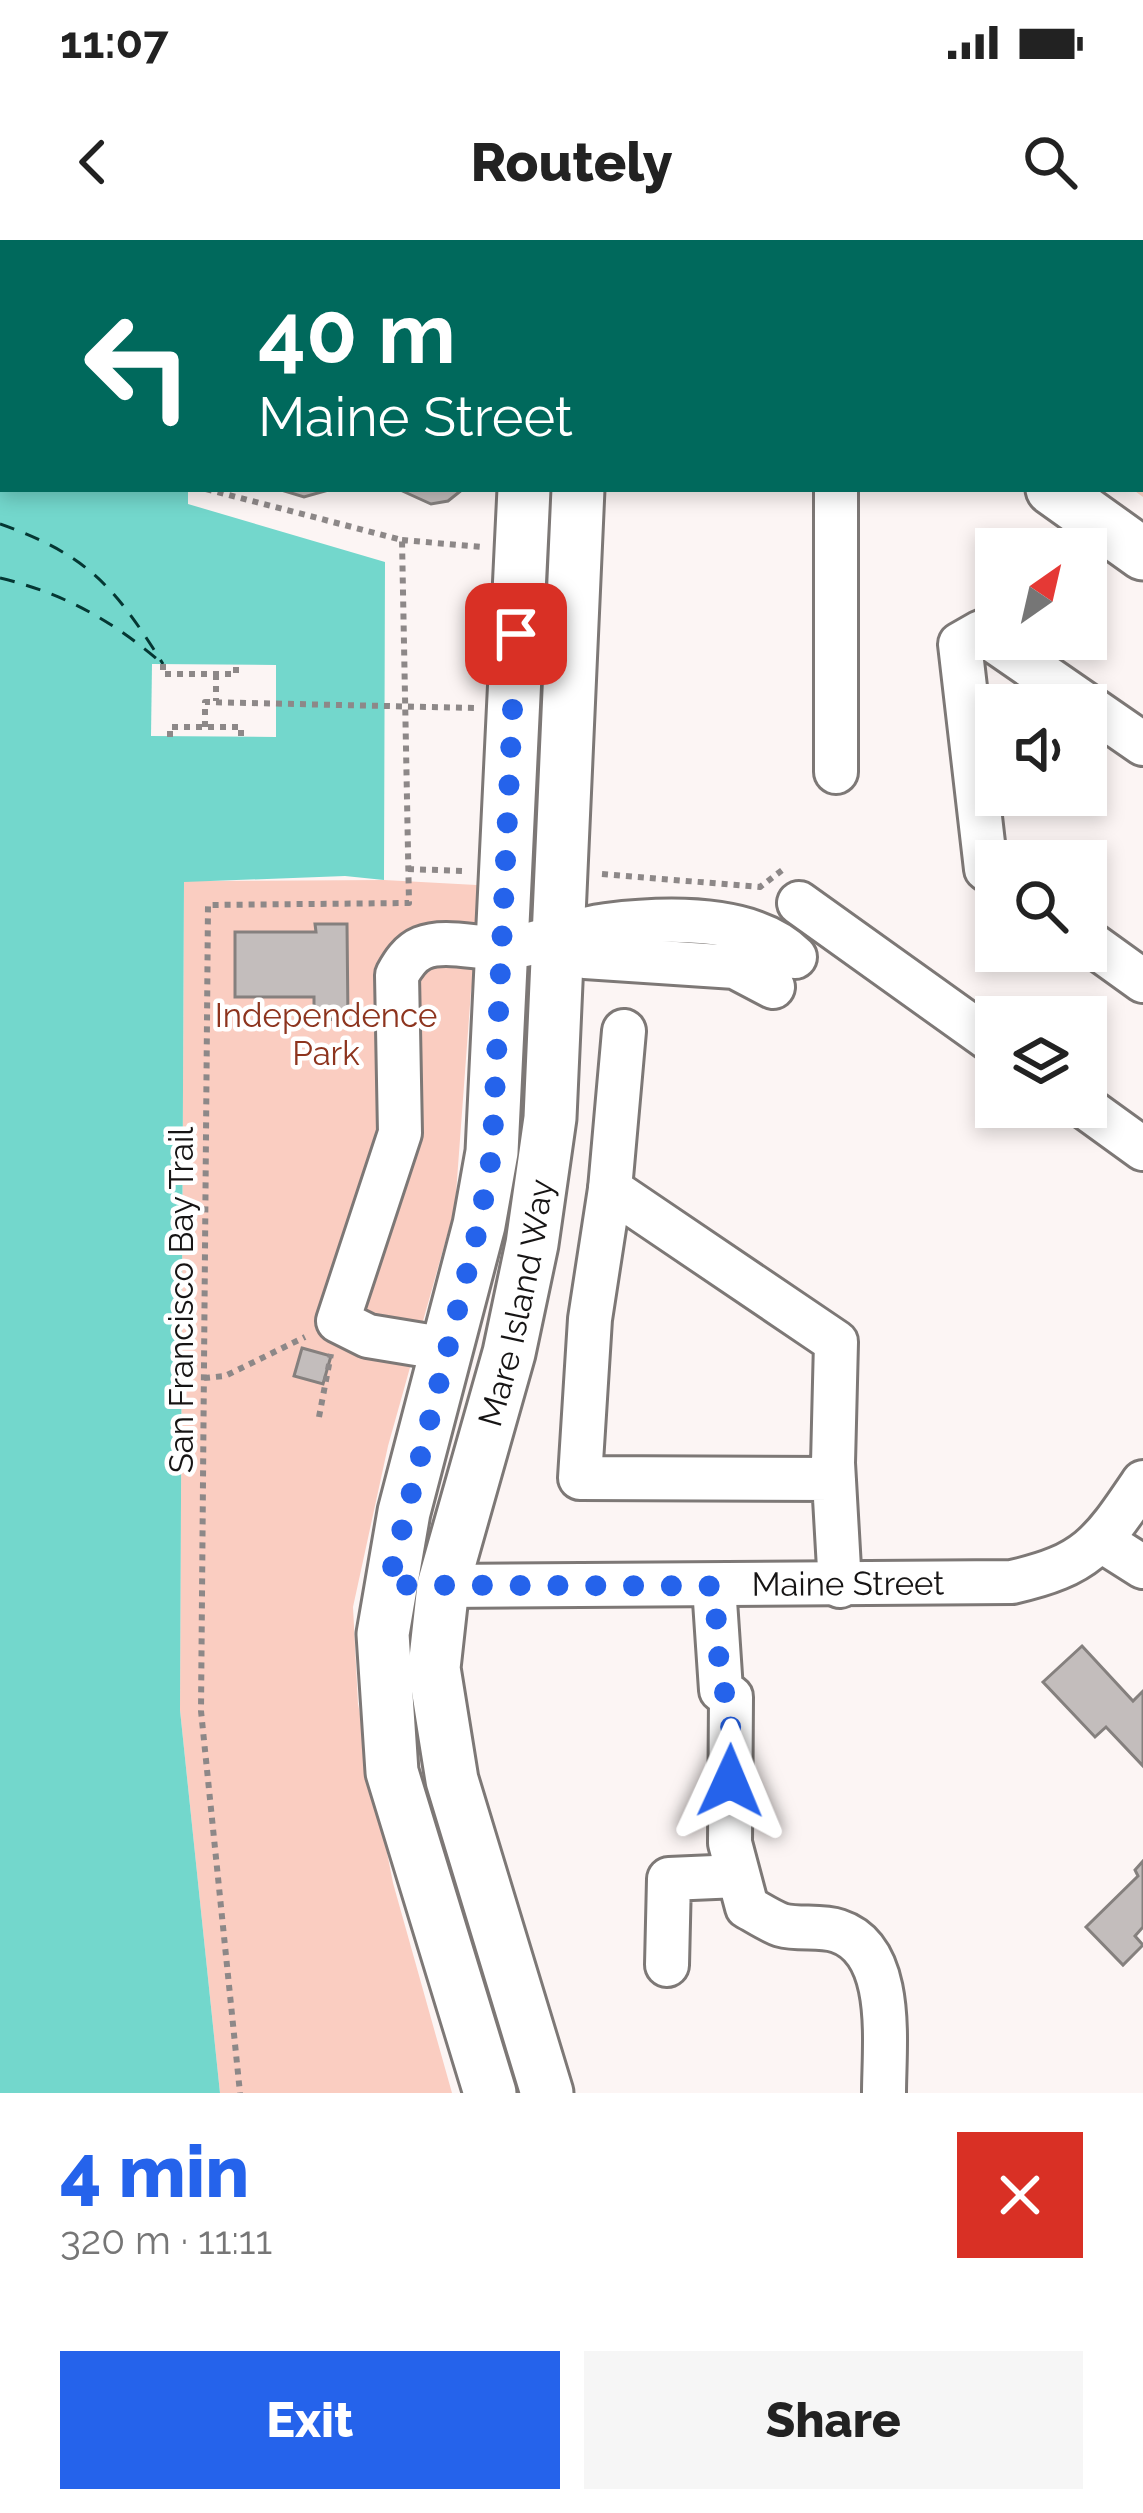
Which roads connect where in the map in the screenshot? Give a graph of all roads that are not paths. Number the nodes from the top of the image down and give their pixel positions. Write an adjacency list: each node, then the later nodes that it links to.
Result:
1 (524, 492): 11 (main road, Mare Island Way)
2 (578, 492): 10 (main road, Mare Island Way)
3 (836, 492): 7 (street)
4 (1056, 492): 5 (main road)
5 (1143, 554)
6 (1143, 744): 8 (street)
7 (836, 772)
8 (983, 840)
9 (801, 887): 17 (street)
10 (555, 941): 11 (street); 14 (street); 30 (main road, Mare Island Way)
11 (503, 948): 24 (main road, Mare Island Way); 24 (street)
12 (1107, 955): 15 (street)
13 (935, 968): 16 (street)
14 (784, 972)
15 (1143, 981)
16 (975, 996)
17 (975, 1027)
18 (624, 1031): 23 (street)
19 (1107, 1089): 20 (street)
20 (1143, 1114)
21 (1107, 1123): 22 (street)
22 (1143, 1149)
23 (610, 1189): 25 (street); 25 (street)
24 (447, 1349): 29 (main road, Mare Island Way)
25 (833, 1479): 32 (street)
26 (1143, 1482): 27 (street)
27 (1102, 1541): 28 (street); 32 (street, Maine Street)
28 (1143, 1567)
29 (388, 1585): 30 (main road, Maine Street); 35 (main road, Mare Island Way)
30 (443, 1586): 31 (street, Maine Street); 36 (main road, Mare Island Way)
31 (714, 1586): 32 (street, Maine Street); 33 (street)
32 (840, 1586)
33 (738, 1876): 34 (street); 37 (street)
34 (667, 1965)
35 (490, 2093)
36 (547, 2093)
37 (884, 2093)

